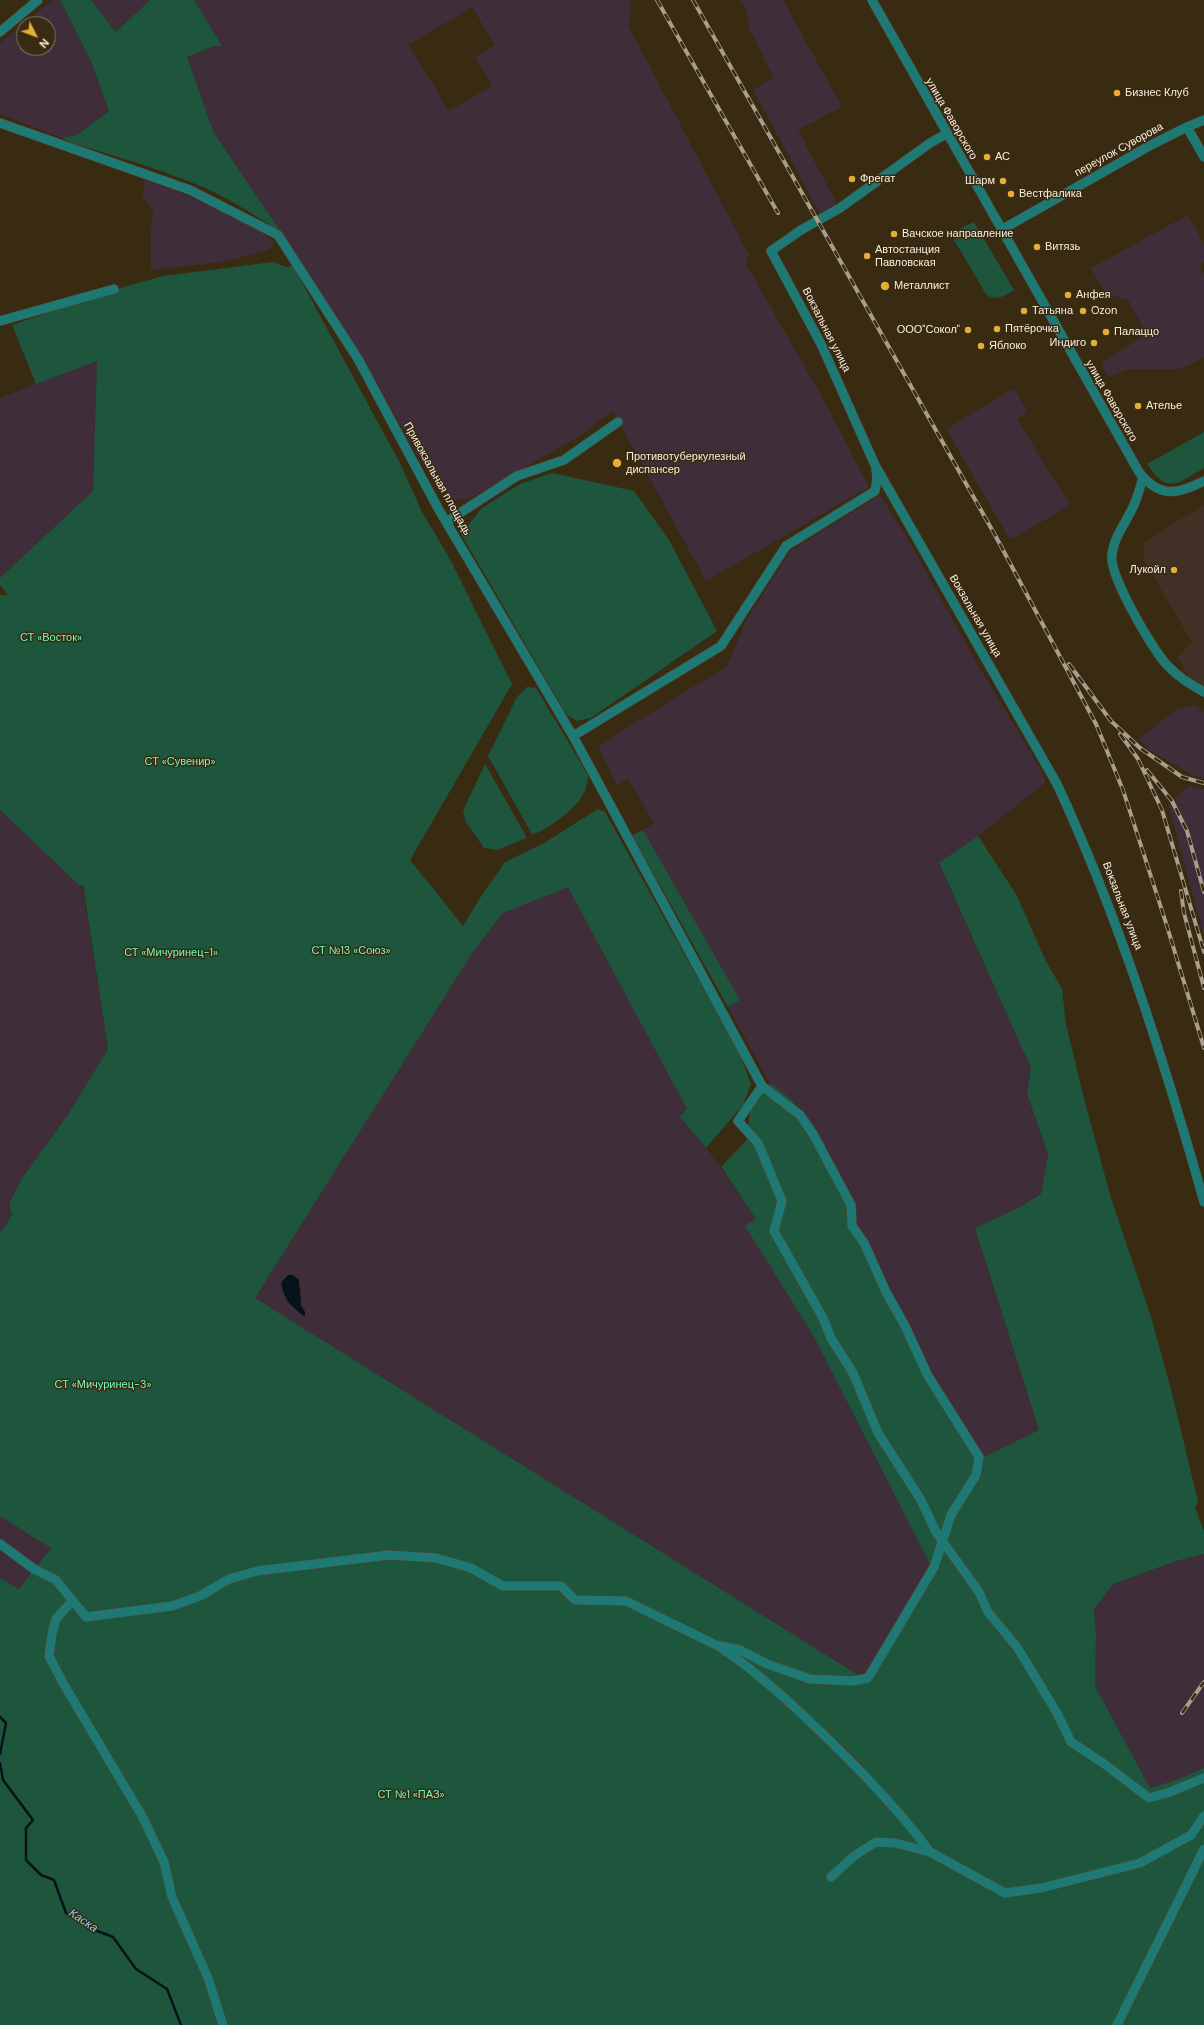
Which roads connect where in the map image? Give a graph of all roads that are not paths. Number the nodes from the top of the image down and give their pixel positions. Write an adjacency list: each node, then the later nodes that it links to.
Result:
1 (38, 0): 3 (street)
2 (872, 0): 7 (street, улица Фаворского)
3 (0, 32)
4 (1204, 120): 6 (street, переулок Суворова)
5 (0, 123): 16 (street, Привокзальная площадь)
6 (1187, 127): 8 (street); 9 (street, переулок Суворова)
7 (946, 134): 9 (street, улица Фаворского); 13 (street, Вокзальная улица)
8 (1204, 157)
9 (1001, 230): 14 (street, улица Фаворского)
10 (114, 289): 11 (street)
11 (0, 321)
12 (618, 422): 16 (street)
13 (875, 465): 18 (street); 20 (street, Вокзальная улица)
14 (1143, 477): 15 (street); 17 (street)
15 (1204, 481)
16 (446, 522): 18 (street, Привокзальная площадь)
17 (1204, 692)
18 (573, 736): 19 (street, Привокзальная площадь)
19 (762, 1086): 21 (street); 21 (street)
20 (1204, 1202)
21 (942, 1541): 24 (street); 25 (street)
22 (0, 1544): 23 (street)
23 (72, 1601): 24 (street); 30 (street)
24 (716, 1645): 28 (street)
25 (1204, 1778)
26 (1204, 1816): 28 (street)
27 (1204, 1849): 31 (street)
28 (930, 1852): 29 (street)
29 (830, 1877)
30 (223, 2025)
31 (1117, 2025)

